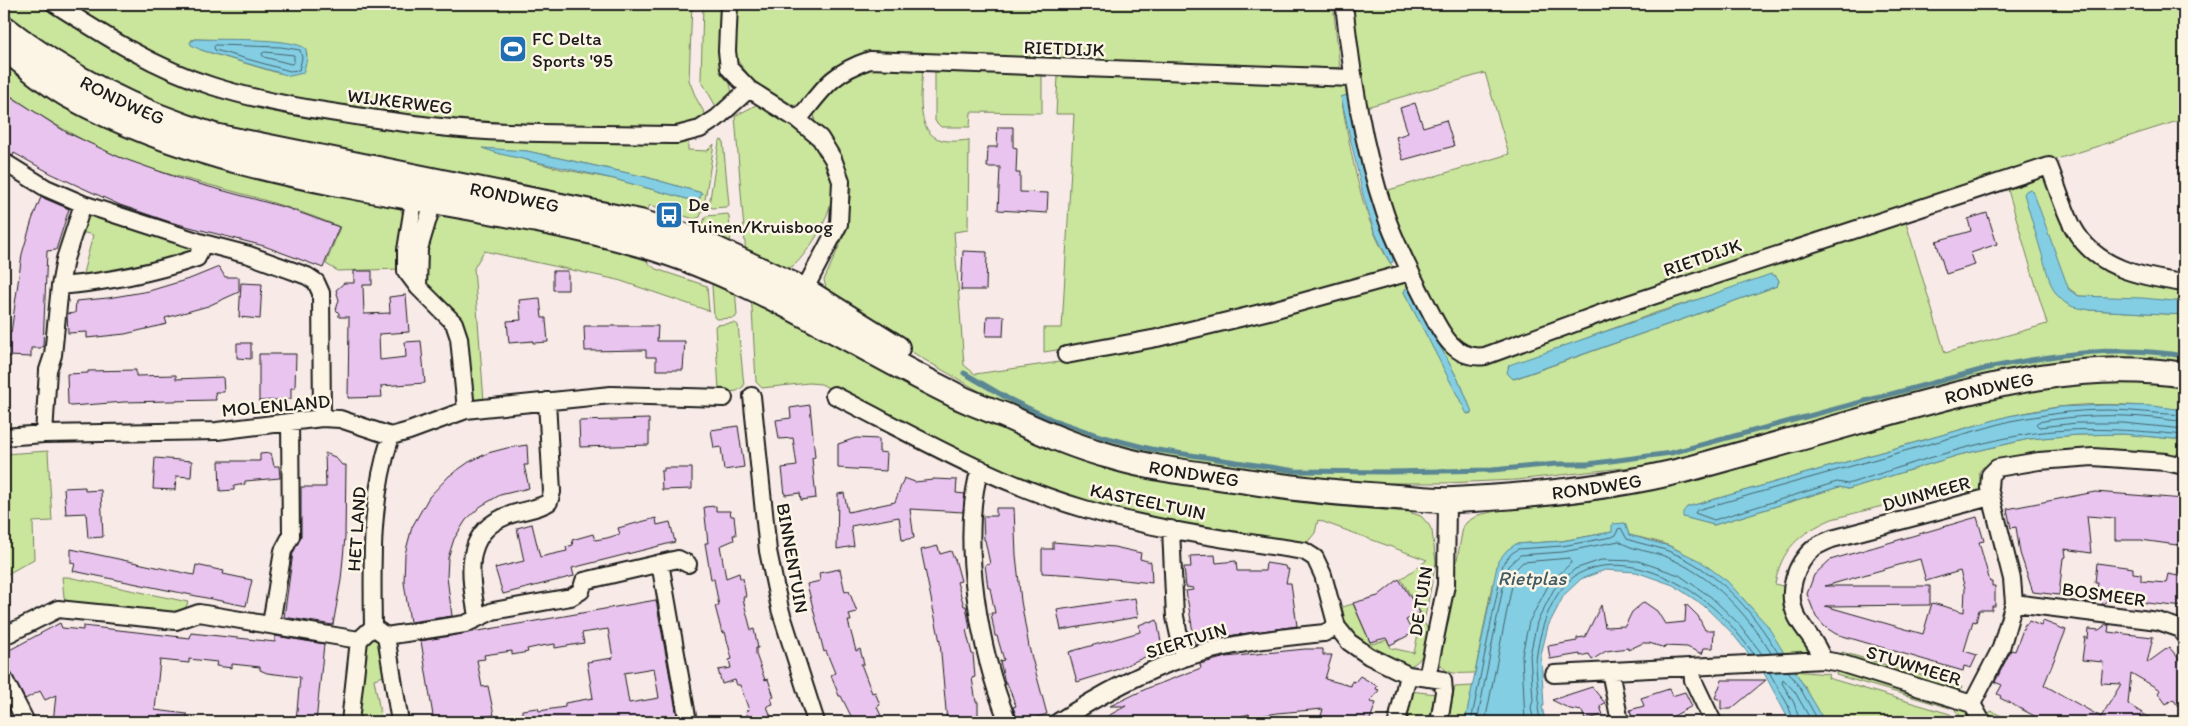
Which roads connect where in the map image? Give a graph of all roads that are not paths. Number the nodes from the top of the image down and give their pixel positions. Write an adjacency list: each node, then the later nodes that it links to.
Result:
1 (55, 4): 7 (street, WIJKERWEG)
2 (729, 4): 7 (street)
3 (1344, 4): 6 (street, RIETDIJK)
4 (4, 28): 10 (main road, RONDWEG)
5 (4, 47): 10 (main road, RONDWEG)
6 (1352, 78): 8 (street, RIETDIJK); 13 (street, RIETDIJK)
7 (749, 89): 8 (street)
8 (798, 120): 16 (street)
9 (4, 162): 11 (street)
10 (426, 189): 16 (main road, RONDWEG); 23 (street)
11 (83, 204): 12 (street); 15 (street)
12 (203, 243): 15 (street); 24 (street)
13 (1410, 272): 14 (street, RIETDIJK); 17 (street)
14 (2184, 283)
15 (60, 286): 26 (street)
16 (799, 299): 32 (main road, RONDWEG)
17 (1066, 355)
18 (2184, 374): 32 (main road, RONDWEG)
19 (834, 395): 30 (street, KASTEELTUIN)
20 (752, 396): 58 (street, BINNENTUIN)
21 (724, 398): 22 (street)
22 (547, 401): 23 (street); 37 (street)
23 (466, 410): 27 (street)
24 (322, 418): 25 (street, MOLENLAND); 27 (street, MOLENLAND)
25 (290, 422): 26 (street, MOLENLAND); 38 (street)
26 (44, 434): 28 (street, MOLENLAND)
27 (391, 436): 40 (street, HET LAND)
28 (4, 437)
29 (2184, 466): 31 (street, DUINMEER)
30 (980, 468): 33 (street, KASTEELTUIN); 59 (street)
31 (1990, 496): 36 (street); 45 (street, DUINMEER)
32 (1446, 500): 50 (street, DE TUIN)
33 (1171, 529): 39 (street, KASTEELTUIN); 44 (street)
34 (660, 563): 35 (street); 37 (street); 57 (street)
35 (688, 564)
36 (2014, 603): 41 (street, BOSMEER); 52 (street)
37 (477, 616): 40 (street)
38 (271, 624): 42 (street); 43 (street)
39 (1337, 627): 44 (street, SIERTUIN); 48 (street, KASTEELTUIN)
40 (380, 631): 43 (street); 56 (street, HET LAND)
41 (2184, 635)
42 (4, 636)
43 (359, 640): 55 (street)
44 (1184, 658): 60 (street, SIERTUIN)
45 (1823, 660): 46 (street, STUWMEER); 52 (street, STUWMEER)
46 (1692, 667): 47 (street, STUWMEER); 64 (street)
47 (1610, 671): 49 (street, STUWMEER); 63 (street)
48 (1408, 674): 50 (street); 61 (street)
49 (1554, 674)
50 (1427, 678): 62 (street)
51 (4, 679): 53 (street)
52 (1972, 704): 65 (street, STUWMEER)
53 (10, 707): 54 (street)
54 (26, 722)
55 (350, 722)
56 (400, 722)
57 (688, 722)
58 (816, 722)
59 (1008, 722)
60 (1058, 722)
61 (1398, 722)
62 (1439, 722)
63 (1620, 722)
64 (1713, 722)
65 (1984, 722)

